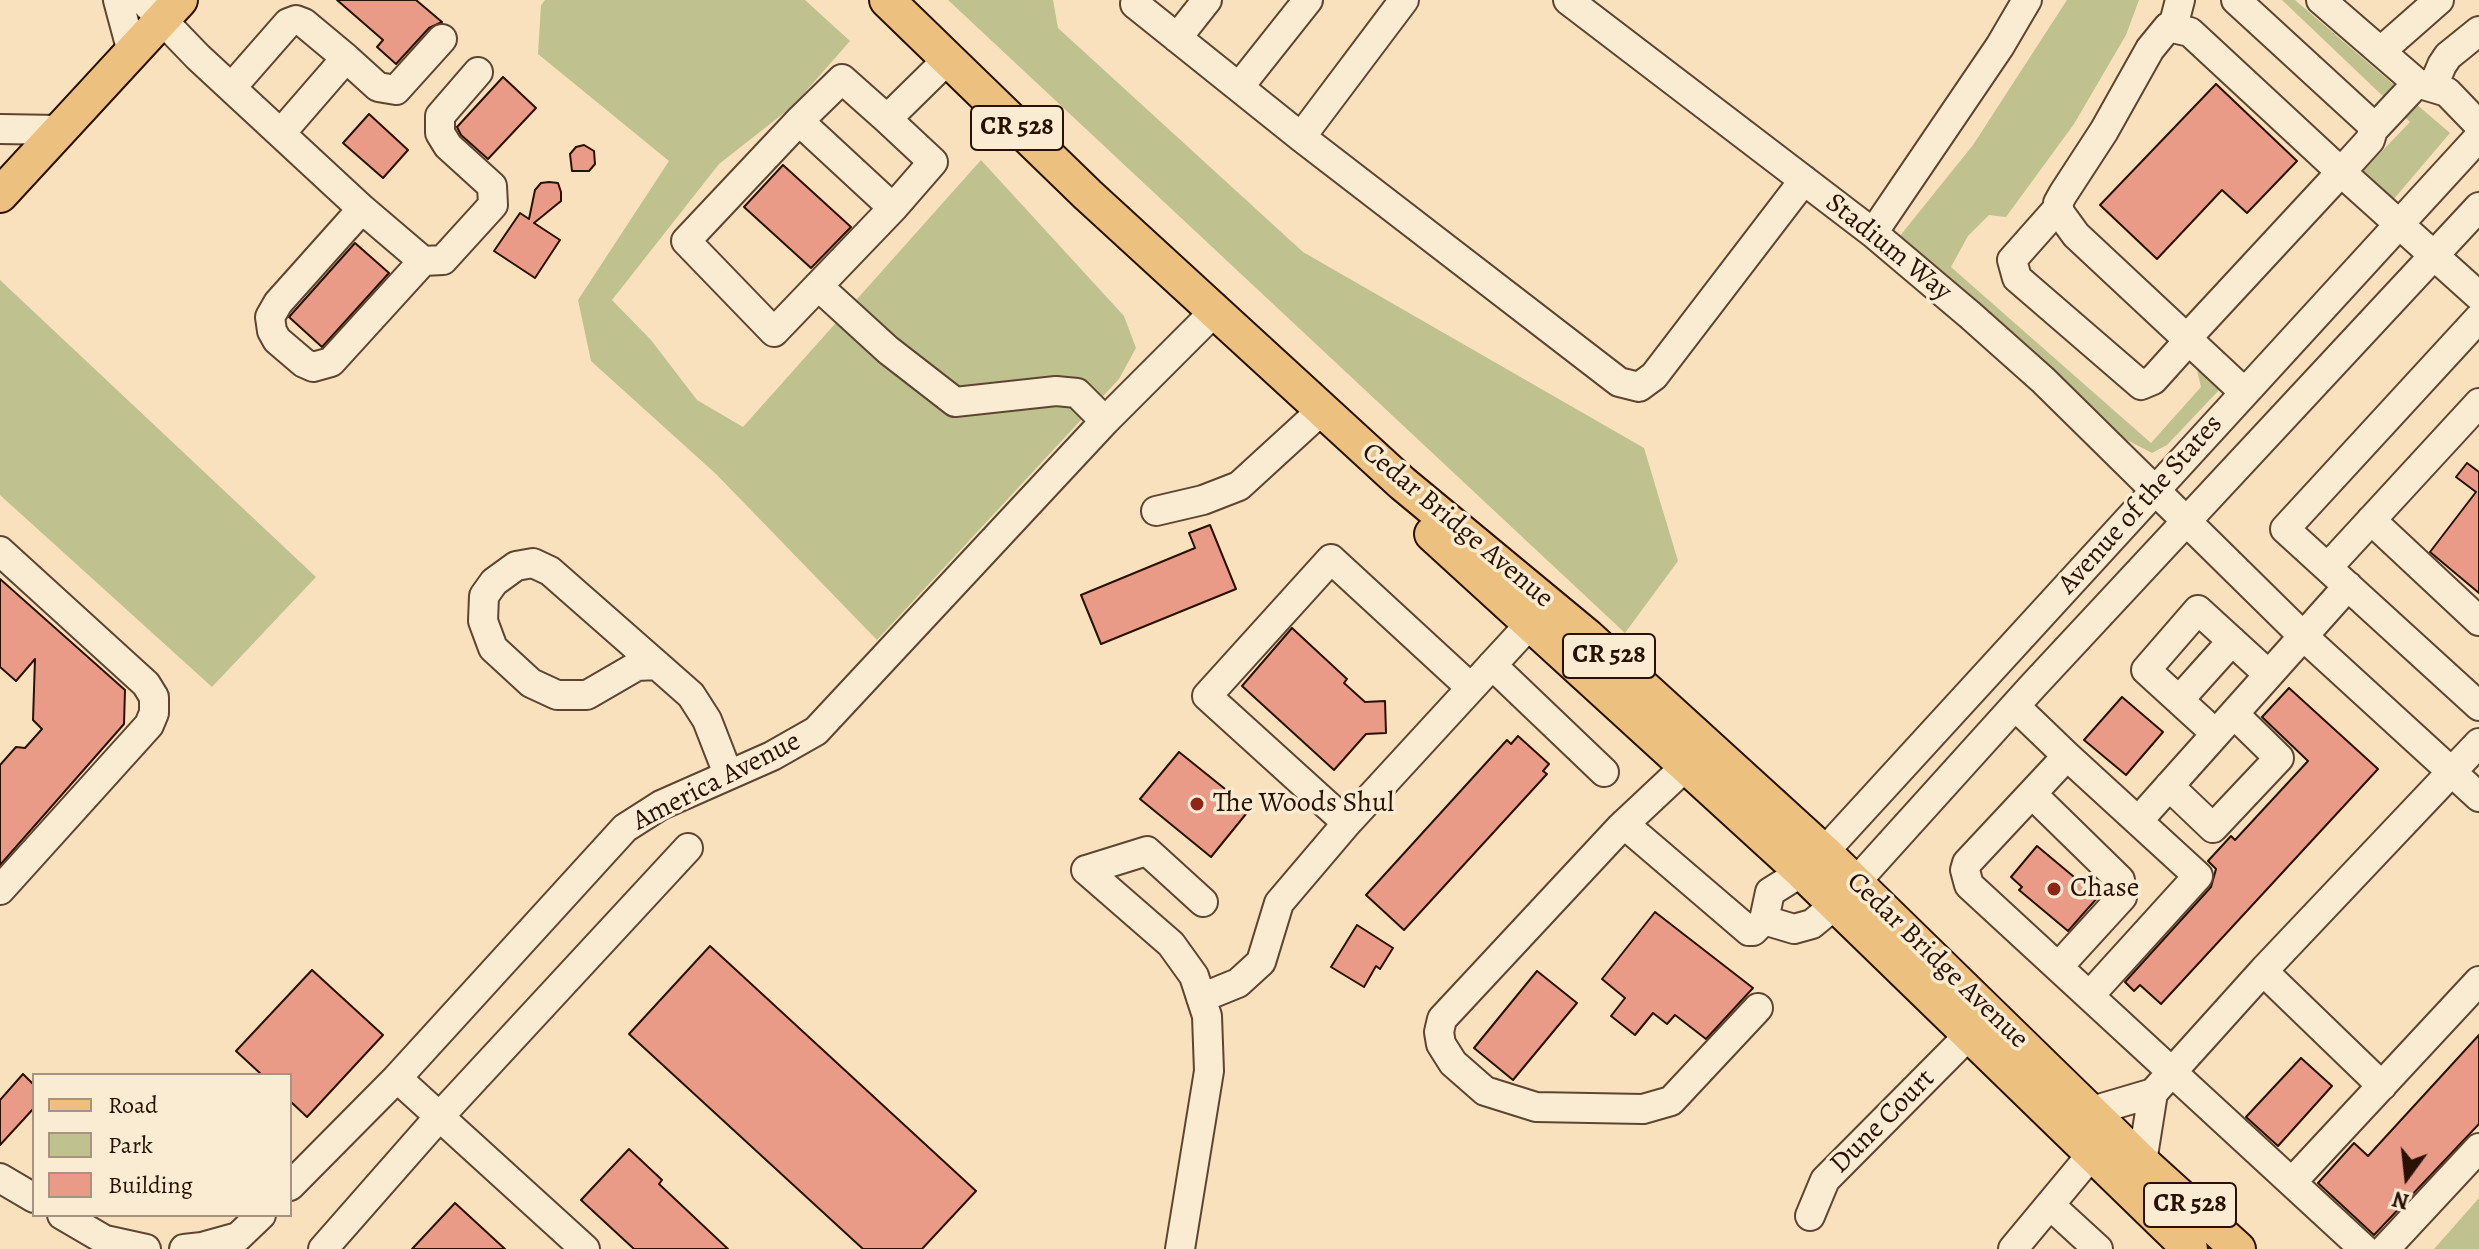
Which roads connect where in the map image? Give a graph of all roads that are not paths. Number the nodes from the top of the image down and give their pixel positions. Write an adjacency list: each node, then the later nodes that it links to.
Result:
1 (118, 0): 18 (street)
2 (887, 0): 20 (main road, Cedar Bridge Avenue / CR 528)
3 (1207, 0): 15 (street)
4 (1308, 0): 24 (street)
5 (1404, 0): 32 (street)
6 (1568, 0): 35 (street, Stadium Way)
7 (2027, 0): 42 (street)
8 (2236, 0): 30 (street)
9 (2321, 0): 17 (street)
10 (2439, 0): 17 (street)
11 (1135, 4): 15 (street)
12 (161, 7): 18 (main road); 23 (street)
13 (2177, 14): 34 (street); 37 (street)
14 (2479, 31): 22 (street)
15 (1177, 38): 24 (street)
16 (442, 39): 19 (street)
17 (2381, 51): 22 (street)
18 (132, 52): 29 (main road)
19 (346, 58): 23 (street); 31 (street)
20 (947, 60): 25 (street); 47 (main road, Cedar Bridge Avenue / CR 528)
21 (478, 72): 44 (street)
22 (2425, 84): 27 (street); 30 (street)
23 (232, 87): 31 (street)
24 (1239, 87): 32 (street)
25 (887, 119): 26 (street); 39 (street)
26 (799, 121): 39 (street); 45 (street)
27 (2479, 125)
28 (0, 129): 29 (street)
29 (59, 130): 36 (main road)
30 (2373, 130): 34 (street)
31 (281, 133): 40 (street)
32 (1301, 137): 35 (street)
33 (2479, 137): 41 (street, Avenue of the States)
34 (2341, 172): 41 (street); 49 (street)
35 (1804, 180): 42 (street, Stadium Way)
36 (0, 195)
37 (2059, 207): 49 (street); 49 (street)
38 (2479, 207): 43 (street, Avenue of the States)
39 (893, 208): 45 (street)
40 (362, 209): 44 (street); 44 (street)
41 (2400, 223): 43 (street); 50 (street, Avenue of the States)
42 (1873, 233): 55 (street, Stadium Way)
43 (2434, 255): 46 (street); 58 (street, Avenue of the States)
44 (423, 261)
45 (818, 286): 53 (street)
46 (2479, 296)
47 (1214, 312): 52 (main road, Cedar Bridge Avenue / CR 528); 53 (street, America Avenue)
48 (2479, 318): 60 (street)
49 (2188, 339): 50 (street)
50 (2244, 392): 55 (street, Avenue of the States)
51 (2479, 403): 57 (street)
52 (1322, 410): 54 (main road, Cedar Bridge Avenue / CR 528); 56 (street)
53 (1105, 421): 78 (street, America Avenue)
54 (1353, 438): 62 (main road); 86 (main road, Cedar Bridge Avenue / CR 528)
55 (2155, 489): 58 (street, Stadium Way); 86 (street, Avenue of the States)
56 (1156, 511)
57 (2371, 520): 60 (street); 61 (street)
58 (2186, 523): 63 (street, Stadium Way); 71 (street, Avenue of the States)
59 (0, 551): 87 (street)
60 (2338, 577): 63 (street); 70 (street)
61 (2479, 621)
62 (1529, 625): 66 (street); 75 (main road)
63 (2303, 636): 67 (street); 77 (street, Stadium Way)
64 (2232, 641): 67 (street); 69 (street); 69 (street)
65 (657, 665): 65 (street); 78 (street)
66 (1492, 665): 68 (street); 76 (street)
67 (2268, 674): 72 (street)
68 (1471, 688): 83 (street); 83 (street)
69 (2179, 700): 72 (street)
70 (2478, 701)
71 (2015, 706): 74 (street); 88 (street, Avenue of the States)
72 (2224, 724): 79 (street); 79 (street)
73 (2479, 743): 77 (street)
74 (2067, 756): 80 (street); 82 (street)
75 (1686, 766): 84 (street); 86 (main road)
76 (1604, 772)
77 (2451, 772): 81 (street, Stadium Way); 92 (street)
78 (728, 774): 99 (street, America Avenue)
79 (2169, 786): 82 (street)
80 (2032, 794): 91 (street); 91 (street)
81 (2479, 797)
82 (2138, 821): 94 (street)
83 (1347, 823): 95 (street)
84 (1624, 824): 90 (street, Avenue of the States); 96 (street)
85 (688, 848): 103 (street)
86 (1813, 862): 88 (main road); 90 (street, Avenue of the States)
87 (0, 890)
88 (1846, 894): 90 (street, Avenue of the States); 97 (main road); 102 (main road, Cedar Bridge Avenue / CR 528)
89 (1203, 902): 95 (street)
90 (1764, 920)
91 (2059, 966): 94 (street)
92 (2263, 971): 98 (street); 100 (street)
93 (2479, 981): 100 (street)
94 (2090, 995): 98 (street)
95 (1201, 998): 120 (street)
96 (1758, 1008)
97 (1969, 1035): 105 (main road); 112 (street, Dune Court)
98 (2173, 1071): 101 (street); 108 (street)
99 (397, 1078): 103 (street); 109 (street, America Avenue)
100 (2382, 1086): 108 (street)
101 (2153, 1093): 102 (street); 106 (street)
102 (2092, 1111): 106 (main road, Cedar Bridge Avenue / CR 528)
103 (439, 1117): 118 (street); 119 (street)
104 (2479, 1148): 126 (street)
105 (2092, 1154): 111 (street); 123 (main road)
106 (2142, 1162): 124 (main road, Cedar Bridge Avenue / CR 528)
107 (0, 1178): 110 (street)
108 (2292, 1182): 125 (street)
109 (292, 1184)
110 (32, 1197)
111 (2050, 1205): 121 (street); 122 (street)
112 (1810, 1216)
113 (65, 1217): 116 (street)
114 (260, 1217): 115 (street)
115 (244, 1243): 117 (street)
116 (146, 1249)
117 (184, 1249)
118 (323, 1249)
119 (585, 1249)
120 (1180, 1249)
121 (2013, 1249)
122 (2098, 1249)
123 (2190, 1249)
124 (2238, 1249)
125 (2364, 1249)
126 (2385, 1249)

